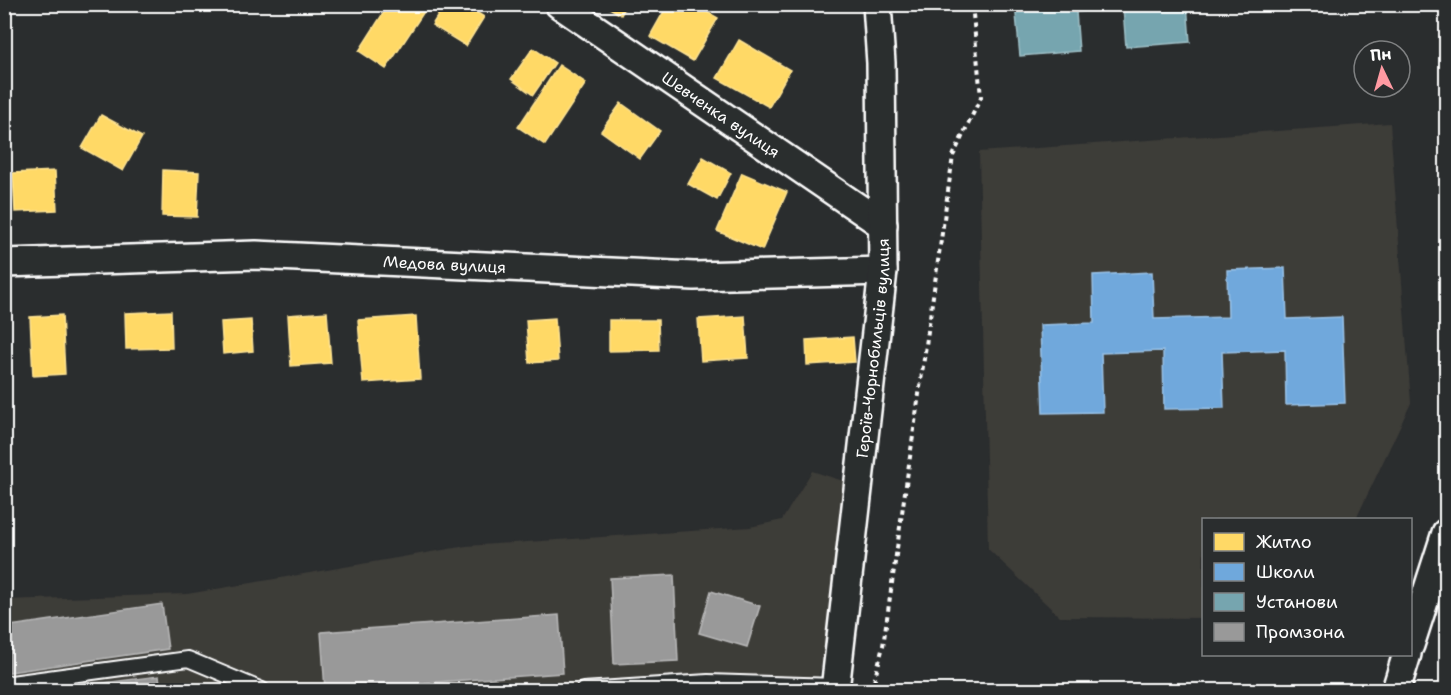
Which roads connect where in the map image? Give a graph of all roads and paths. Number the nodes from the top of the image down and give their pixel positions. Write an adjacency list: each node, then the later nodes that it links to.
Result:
1 (559, 4): 4 (street, Шевченка вулиця)
2 (878, 4): 4 (street, Героїв-Чорнобильців вулиця)
3 (972, 4): 14 (path)
4 (883, 225): 6 (street, Героїв-Чорнобильців вулиця)
5 (4, 263): 6 (street, Медова вулиця)
6 (883, 271): 11 (street, Героїв-Чорнобильців вулиця)
7 (1446, 533): 8 (street)
8 (1412, 639)
9 (1406, 656): 15 (street)
10 (4, 684): 12 (lane)
11 (836, 688): 13 (lane)
12 (262, 690)
13 (583, 690)
14 (872, 690)
15 (1396, 690)

